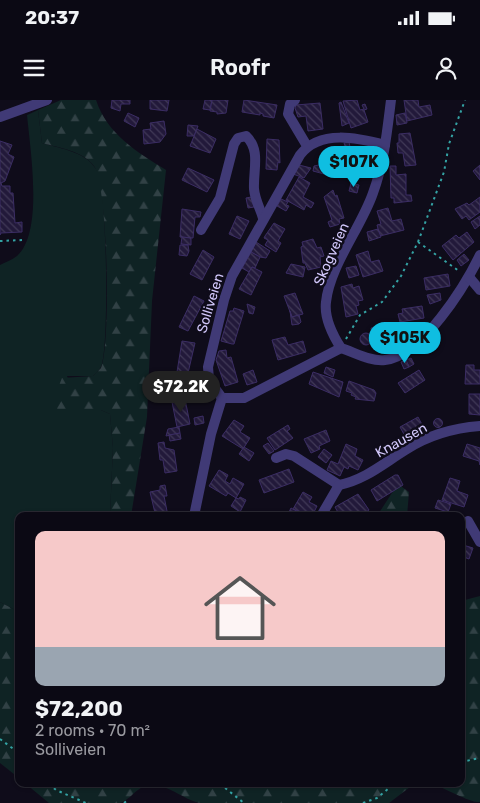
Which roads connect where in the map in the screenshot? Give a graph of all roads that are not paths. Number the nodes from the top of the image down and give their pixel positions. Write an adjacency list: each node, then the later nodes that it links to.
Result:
1 (47, 100): 4 (street)
2 (295, 100): 6 (street)
3 (391, 100): 5 (street, Skogveien)
4 (0, 118)
5 (385, 145): 6 (street); 12 (street, Skogveien)
6 (307, 146): 7 (street, Solliveien)
7 (264, 218): 8 (street); 13 (street, Solliveien)
8 (201, 230)
9 (480, 255): 10 (street)
10 (469, 277): 11 (street); 12 (street)
11 (480, 290)
12 (341, 348): 13 (street)
13 (222, 398): 17 (street)
14 (480, 426): 16 (street, Knausen)
15 (276, 458): 16 (street)
16 (339, 485): 18 (street)
17 (195, 512)
18 (323, 512)
19 (468, 521): 20 (street)
20 (480, 542)

